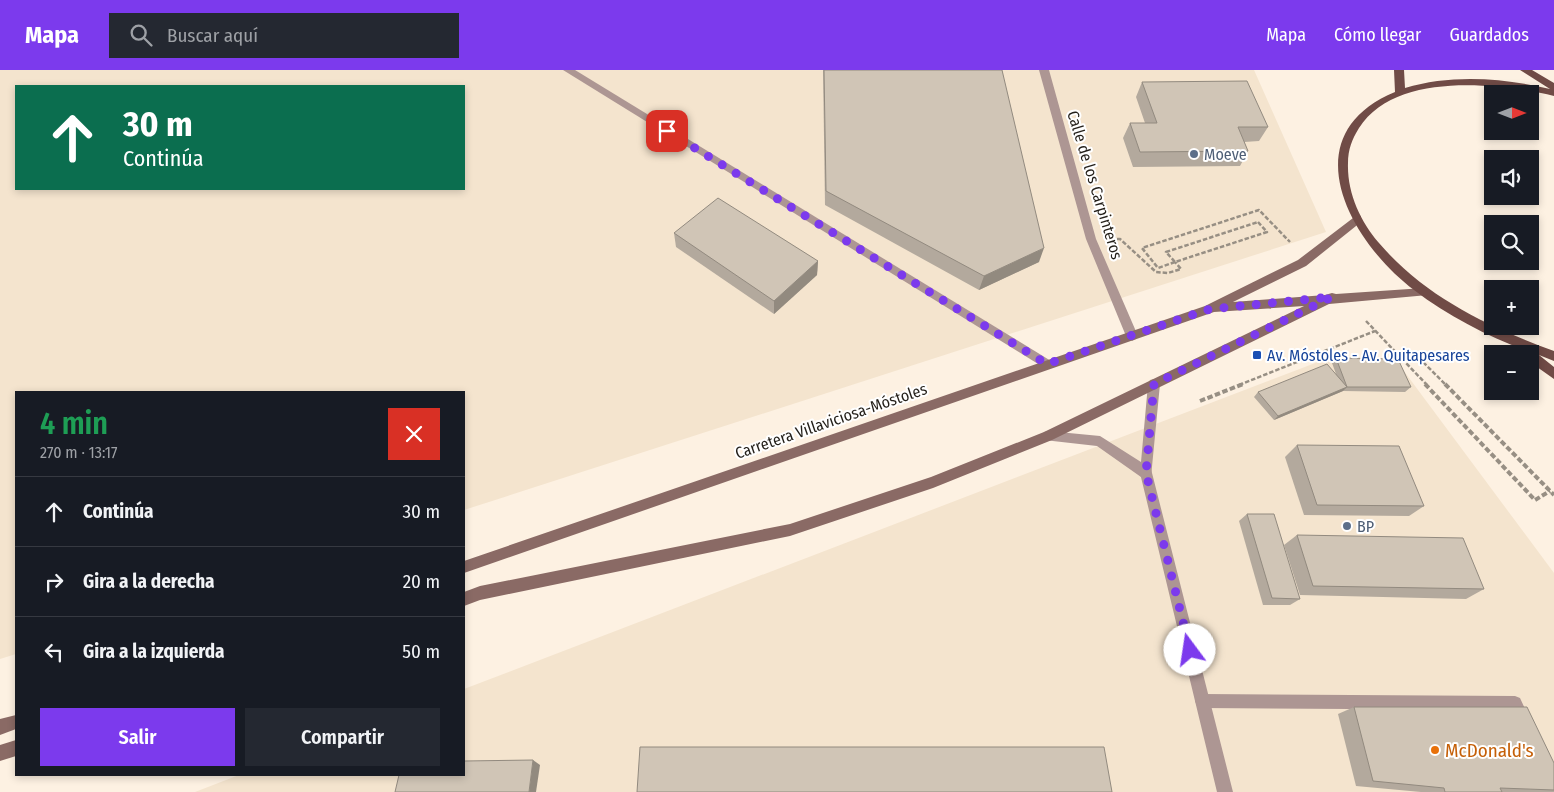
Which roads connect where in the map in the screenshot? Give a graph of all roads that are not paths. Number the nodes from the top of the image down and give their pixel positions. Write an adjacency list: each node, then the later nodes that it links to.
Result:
1 (568, 70): 17 (street)
2 (1044, 70): 12 (street, Calle de los Carpinteros)
3 (1399, 70): 6 (main road)
4 (1525, 70): 5 (main road)
5 (1554, 87)
6 (1400, 92): 7 (main road); 8 (main road)
7 (1554, 93)
8 (1357, 219): 9 (main road); 11 (main road)
9 (1424, 292): 10 (main road); 13 (main road)
10 (1332, 297): 11 (main road); 19 (main road)
11 (1210, 309): 12 (main road, Carretera Villaviciosa-Móstoles)
12 (1132, 336): 17 (main road, Carretera Villaviciosa-Móstoles)
13 (1513, 342): 14 (main road); 15 (main road)
14 (1517, 345)
15 (1554, 356)
16 (1539, 362): 18 (main road)
17 (1047, 364): 22 (main road, Carretera Villaviciosa-Móstoles)
18 (1554, 374)
19 (1154, 384): 20 (main road); 21 (street)
20 (1048, 436): 21 (street); 23 (main road)
21 (1146, 473): 24 (street)
22 (465, 566)
23 (465, 599)
24 (1202, 701): 27 (street); 30 (street)
25 (15, 722): 26 (main road)
26 (0, 727)
27 (1531, 738)
28 (15, 748): 29 (main road)
29 (0, 753)
30 (1225, 792)

